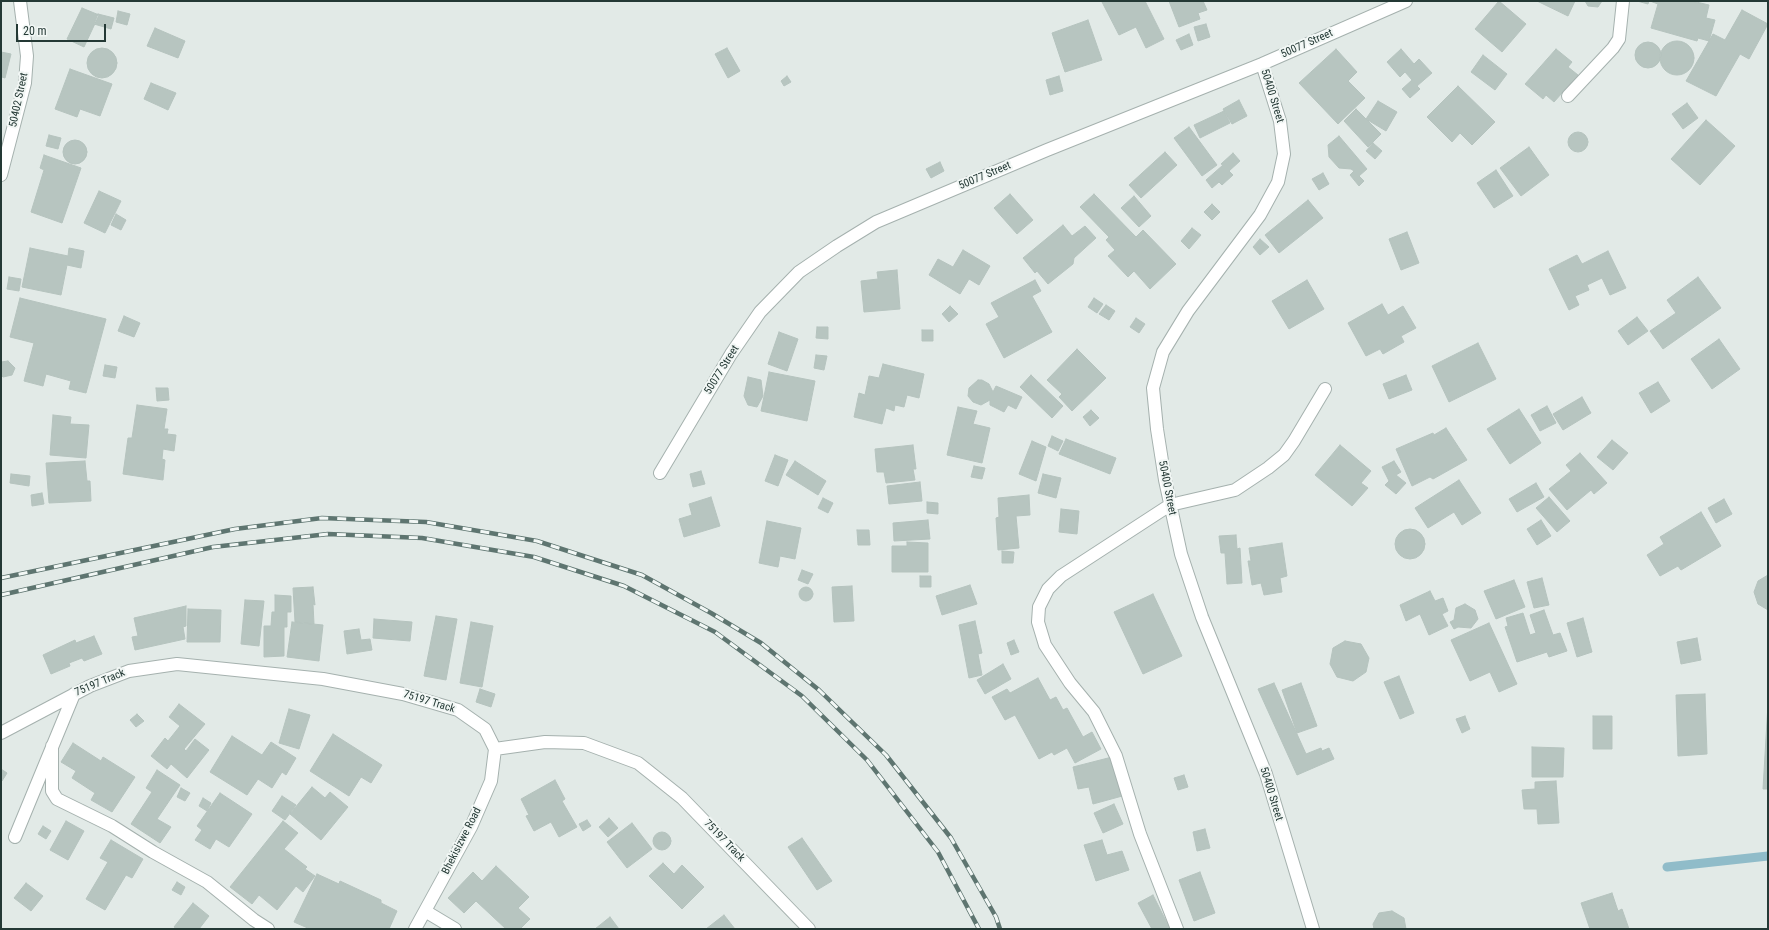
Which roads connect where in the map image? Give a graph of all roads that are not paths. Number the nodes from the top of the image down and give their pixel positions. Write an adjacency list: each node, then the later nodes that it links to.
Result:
1 (20, 1): 6 (street, 50402 Street)
2 (1406, 1): 4 (street, 50077 Street)
3 (1623, 1): 5 (street)
4 (1262, 64): 8 (street, 50077 Street); 9 (street, 50400 Street)
5 (1568, 96)
6 (1, 174)
7 (1325, 389): 9 (street)
8 (660, 473)
9 (1170, 505): 20 (street); 21 (street, 50400 Street)
10 (74, 694): 11 (street, 75197 Track); 12 (street); 13 (street, 75197 Track)
11 (1, 733)
12 (52, 746): 14 (street); 16 (street)
13 (495, 749): 15 (street, Bhekisizwe Road); 19 (street, 75197 Track)
14 (15, 836)
15 (424, 911): 17 (street, Bhekisizwe Road); 18 (street)
16 (268, 929)
17 (415, 929)
18 (455, 929)
19 (809, 929)
20 (1177, 929)
21 (1313, 929)

